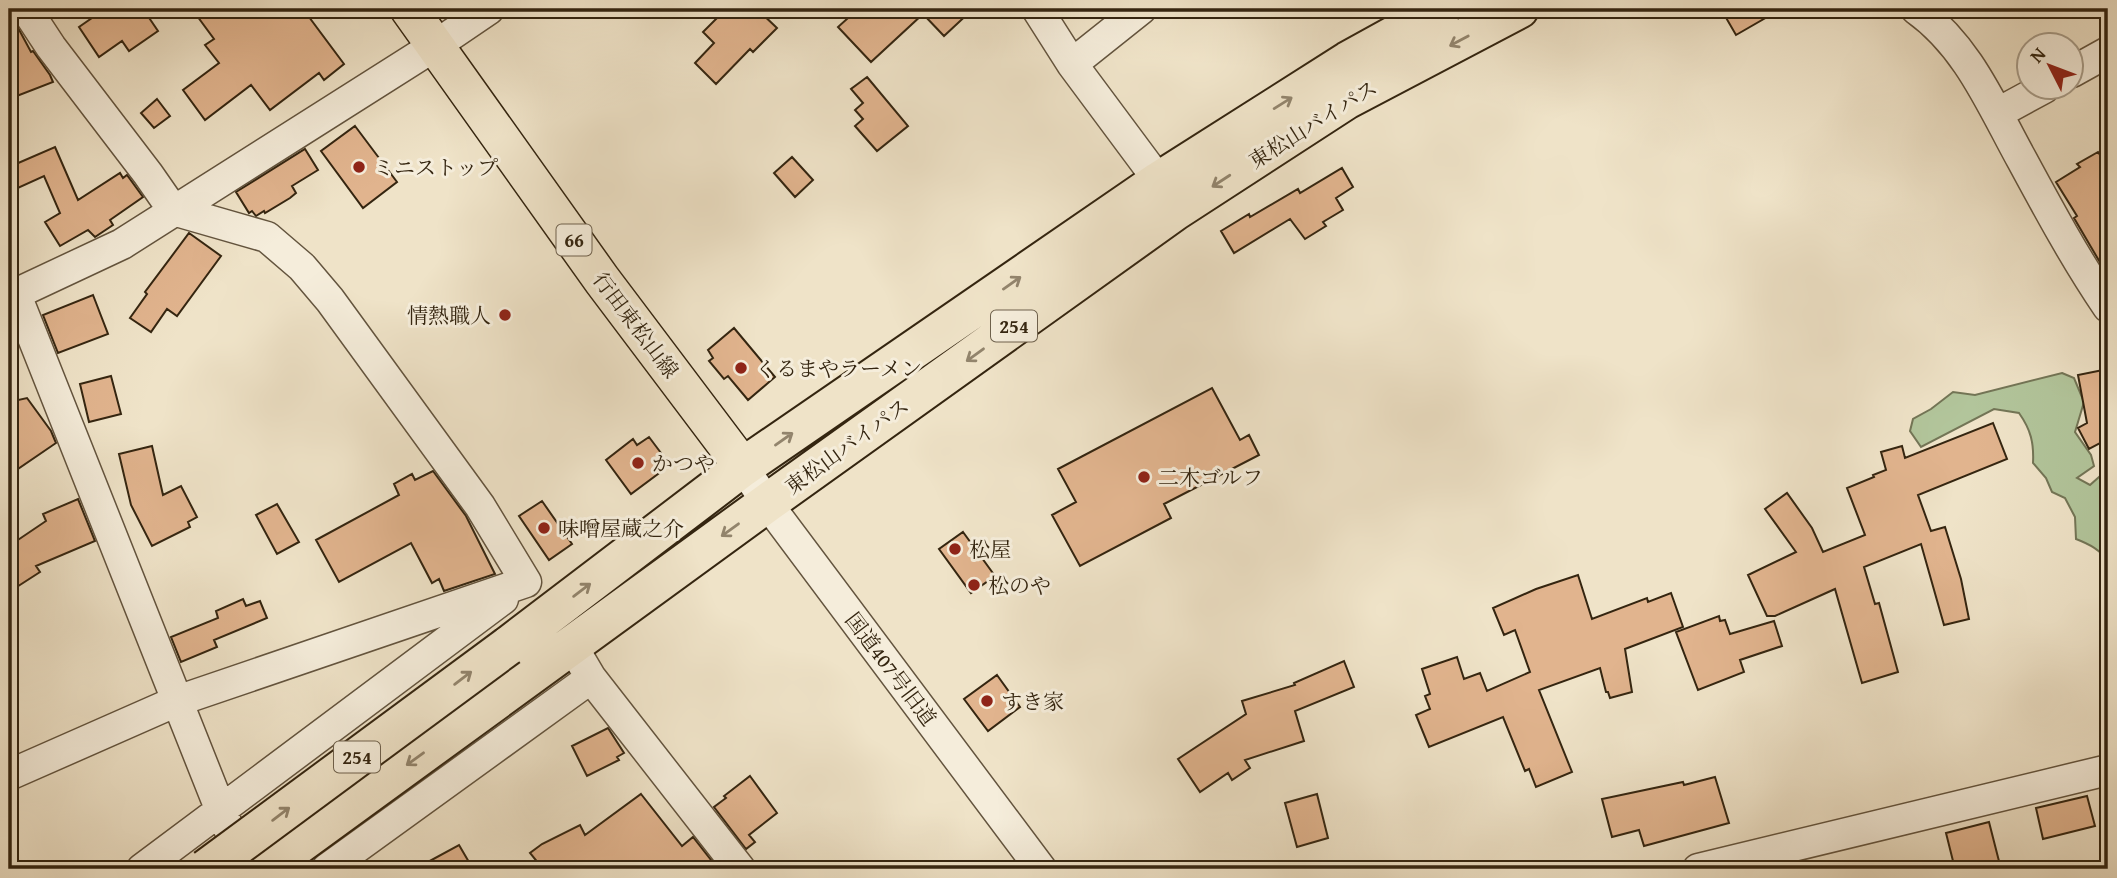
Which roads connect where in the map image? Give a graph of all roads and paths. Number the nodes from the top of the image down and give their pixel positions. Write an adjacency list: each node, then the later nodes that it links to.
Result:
1 (26, 9): 16 (street)
2 (409, 9): 9 (main road, 行田東松山線 / 66)
3 (489, 9): 9 (street)
4 (1037, 9): 11 (street)
5 (1141, 9): 11 (street)
6 (1441, 9): 15 (highway, 東松山バイパス / 254, one-way to 6)
7 (1519, 9): 20 (highway, 東松山バイパス / 254, one-way to 20)
8 (1924, 11): 14 (street)
9 (436, 46): 16 (street); 19 (main road, 行田東松山線 / 66)
10 (2108, 52): 12 (street)
11 (1072, 64): 15 (street)
12 (2086, 64)
13 (2018, 102): 14 (street)
14 (1998, 113): 18 (street)
15 (1159, 181): 19 (highway, 東松山バイパス / 254, one-way to 15)
16 (173, 210): 17 (street); 21 (street)
17 (12, 296): 26 (street)
18 (2108, 307)
19 (743, 467): 20 (street, 国道407号旧道); 22 (highway, 東松山バイパス / 254, one-way to 19)
20 (767, 503): 23 (highway, 東松山バイパス / 254, one-way to 23); 36 (street, 国道407号旧道)
21 (526, 582): 22 (street); 26 (street); 29 (street)
22 (550, 614): 24 (highway, 東松山バイパス / 254)
23 (572, 646): 24 (highway, 東松山バイパス / 254); 25 (street)
24 (519, 660): 31 (highway, 東松山バイパス / 254, one-way to 24, bridge); 33 (highway, 東松山バイパス / 254, one-way to 33)
25 (591, 678): 34 (street); 35 (street)
26 (177, 701): 28 (street); 29 (street)
27 (2108, 770): 37 (street)
28 (9, 775)
29 (221, 811): 30 (street); 32 (street)
30 (142, 869)
31 (206, 869)
32 (247, 869)
33 (265, 869)
34 (327, 869)
35 (740, 869)
36 (1041, 869)
37 (1698, 869)

